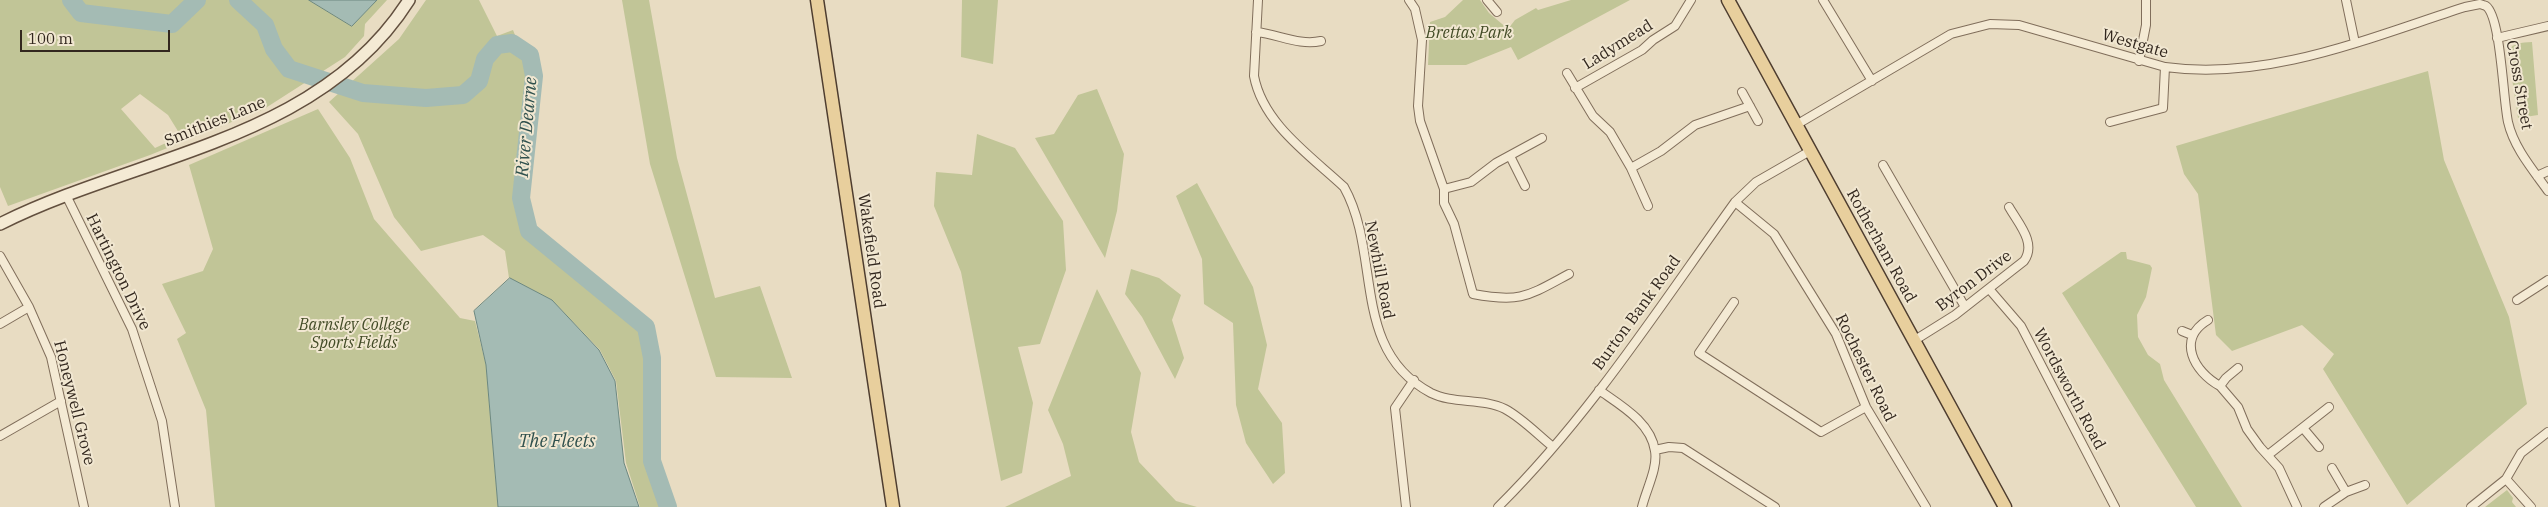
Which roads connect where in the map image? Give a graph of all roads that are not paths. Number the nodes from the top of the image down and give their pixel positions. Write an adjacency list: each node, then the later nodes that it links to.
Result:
1 (408, 0): 38 (street, Smithies Lane)
2 (816, 0): 76 (main road, Wakefield Road)
3 (1258, 0): 14 (street, Newhill Road)
4 (1409, 0): 36 (street)
5 (1487, 0): 12 (street)
6 (1691, 0): 22 (street, Ladymead)
7 (1728, 0): 27 (main road, Rotherham Road)
8 (1823, 0): 21 (street)
9 (2146, 0): 18 (street)
10 (2346, 0): 17 (street)
11 (2487, 3): 15 (street, Cross Street); 17 (street, Westgate)
12 (1497, 12)
13 (2548, 26): 15 (street)
14 (1256, 32): 16 (street); 57 (street, Newhill Road)
15 (2497, 38): 34 (street, Cross Street)
16 (1321, 40)
17 (2355, 43): 19 (street, Westgate)
18 (2138, 61): 19 (street, Westgate); 21 (street, Westgate)
19 (2165, 67): 26 (street)
20 (1567, 73): 22 (street, Ladymead)
21 (1872, 82): 27 (street, Westgate)
22 (1575, 88): 32 (street, Ladymead)
23 (1742, 92): 24 (street)
24 (1750, 106): 25 (street); 32 (street)
25 (1758, 121)
26 (2110, 122)
27 (1796, 125): 29 (main road, Rotherham Road)
28 (1542, 138): 30 (street)
29 (1810, 151): 39 (street, Burton Bank Road); 55 (main road, Rotherham Road)
30 (1510, 156): 35 (street); 36 (street)
31 (1882, 165): 50 (street)
32 (1632, 168): 40 (street, Ladymead)
33 (2548, 171): 34 (street)
34 (2537, 176): 37 (street, Cross Street)
35 (1525, 186)
36 (1444, 189): 44 (street)
37 (2548, 191)
38 (66, 195): 42 (street, Smithies Lane); 75 (street, Hartington Drive)
39 (1735, 202): 59 (street, Burton Bank Road); 61 (street, Rochester Road)
40 (1648, 206)
41 (2009, 207): 46 (street, Byron Drive)
42 (0, 224)
43 (0, 256): 49 (street, Honeywell Grove)
44 (1569, 274)
45 (2548, 280): 47 (street)
46 (1990, 290): 50 (street, Byron Drive); 83 (street, Wordsworth Road)
47 (2517, 300)
48 (1734, 302): 61 (street)
49 (29, 307): 52 (street); 60 (street, Honeywell Grove)
50 (1965, 307): 55 (street, Byron Drive)
51 (2208, 320): 54 (street)
52 (0, 324)
53 (2182, 332): 54 (street)
54 (2192, 335): 58 (street)
55 (1914, 340): 82 (main road, Rotherham Road)
56 (2238, 368): 58 (street)
57 (1414, 380): 66 (street, Newhill Road); 77 (street)
58 (2220, 386): 69 (street)
59 (1599, 390): 66 (street, Burton Bank Road); 68 (street)
60 (61, 401): 65 (street); 74 (street, Honeywell Grove)
61 (1866, 407): 81 (street, Rochester Road)
62 (2329, 407): 63 (street)
63 (2303, 428): 67 (street); 69 (street)
64 (2548, 432): 71 (street)
65 (0, 436)
66 (1553, 447): 78 (street, Burton Bank Road)
67 (2319, 447)
68 (1655, 450): 79 (street); 80 (street)
69 (2268, 455): 84 (street)
70 (2332, 468): 73 (street)
71 (2506, 479): 86 (street); 87 (street)
72 (2365, 485): 73 (street)
73 (2346, 492): 85 (street)
74 (81, 506)
75 (175, 507)
76 (893, 507)
77 (1406, 507)
78 (1498, 507)
79 (1642, 507)
80 (1775, 507)
81 (1926, 507)
82 (2006, 507)
83 (2115, 507)
84 (2297, 507)
85 (2324, 507)
86 (2471, 507)
87 (2530, 507)

